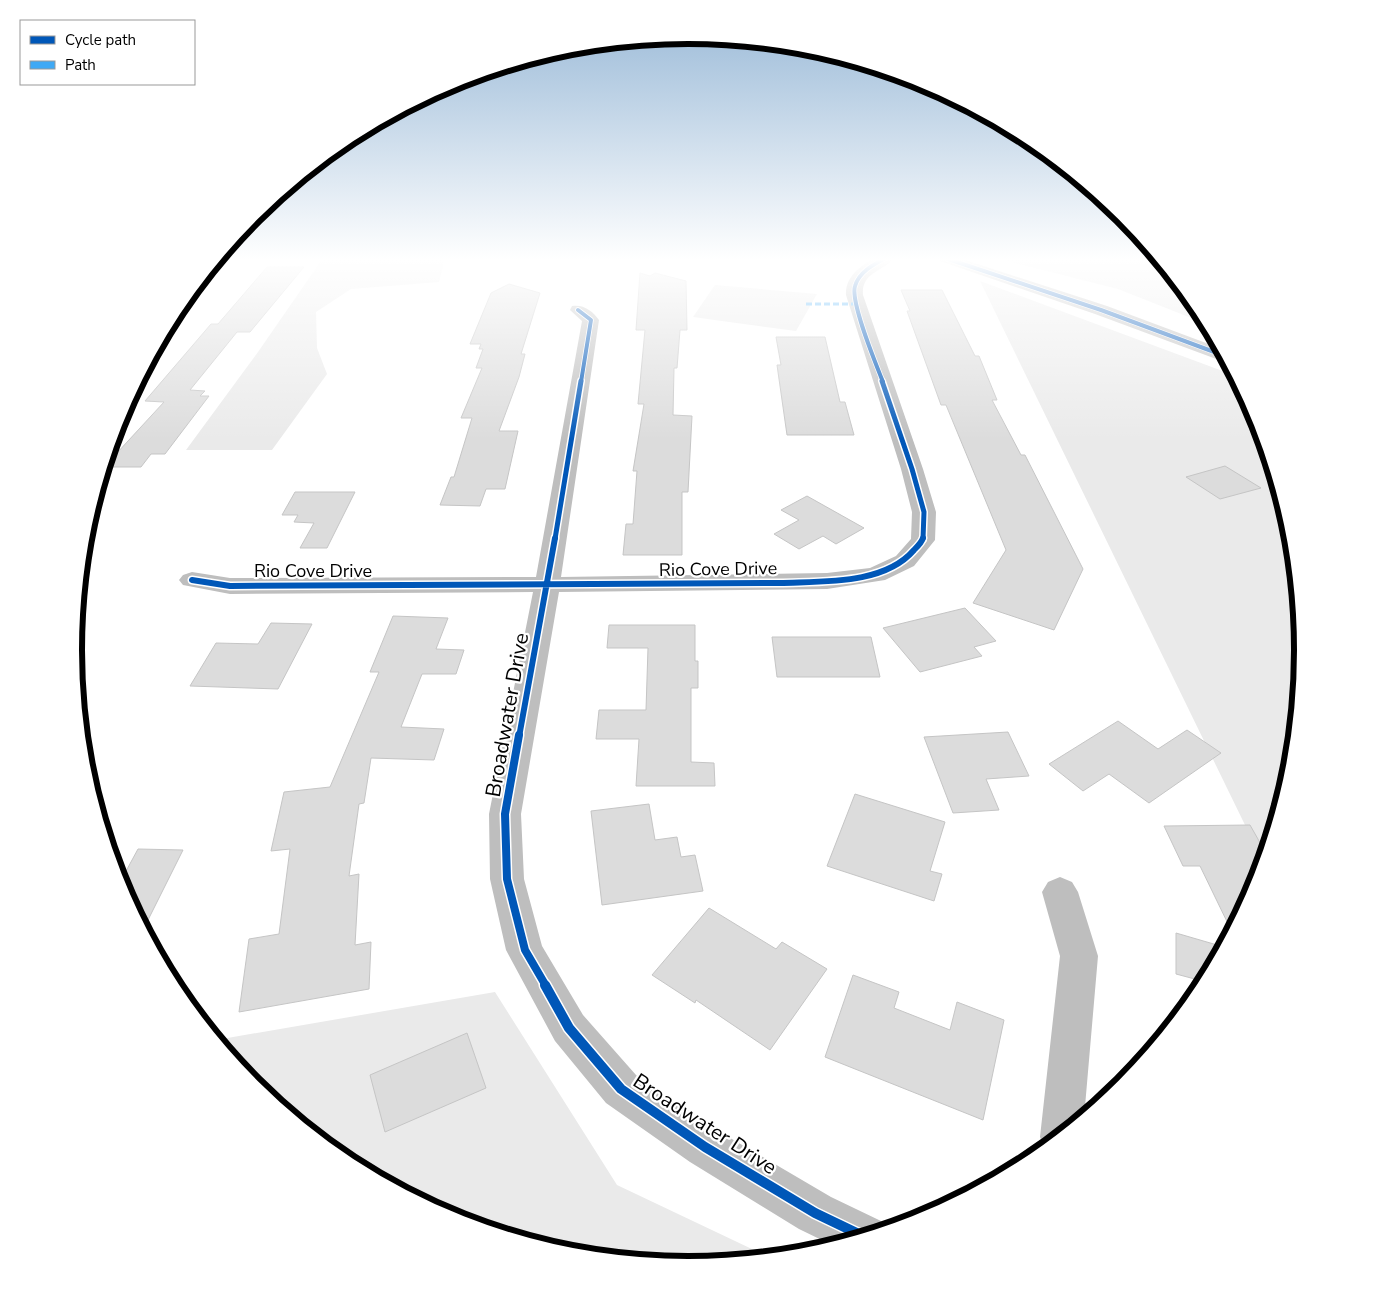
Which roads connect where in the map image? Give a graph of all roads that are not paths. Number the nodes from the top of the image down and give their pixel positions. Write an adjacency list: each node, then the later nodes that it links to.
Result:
1 (589, 319): 6 (street, Broadwater Drive)
2 (861, 319): 6 (street, Rio Cove Drive)
3 (1124, 319): 4 (street)
4 (1217, 353)
5 (192, 580): 6 (street, Rio Cove Drive)
6 (548, 585): 9 (street, Broadwater Drive)
7 (1060, 892): 8 (street)
8 (1062, 1129)
9 (857, 1233)

